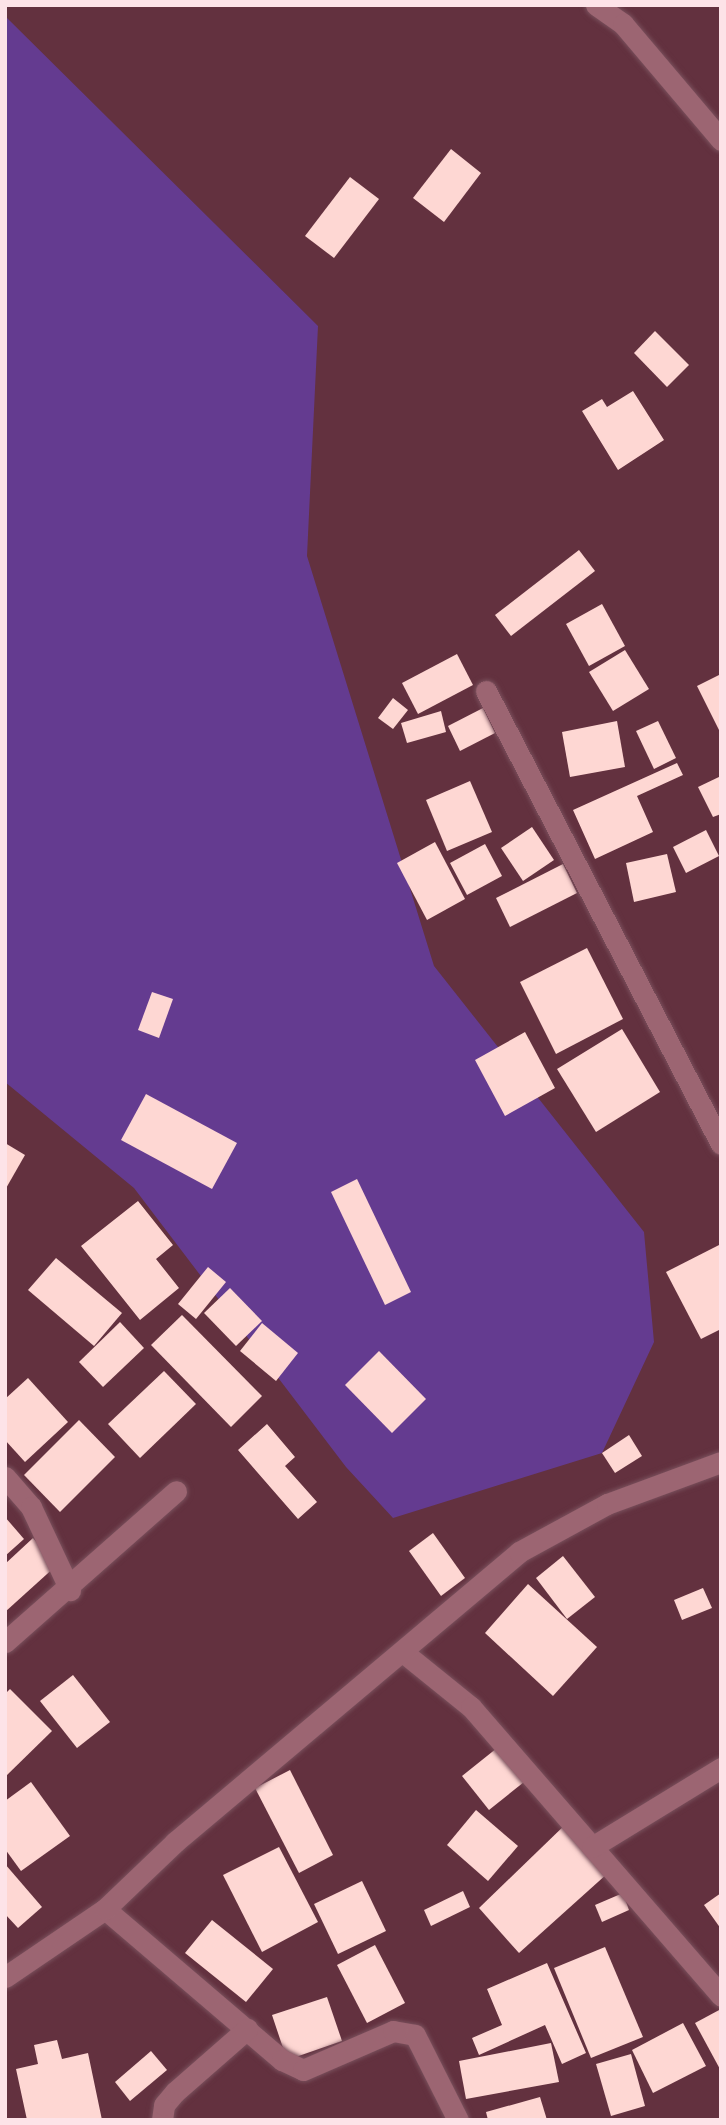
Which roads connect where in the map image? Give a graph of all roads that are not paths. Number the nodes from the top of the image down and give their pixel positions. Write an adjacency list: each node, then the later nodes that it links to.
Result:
1 (596, 5): 2 (street)
2 (721, 140)
3 (486, 691): 4 (street)
4 (721, 1144)
5 (721, 1462): 10 (street)
6 (5, 1476): 8 (street)
7 (176, 1491): 8 (street)
8 (70, 1590): 9 (street)
9 (5, 1642)
10 (404, 1653): 12 (street); 13 (street)
11 (721, 1769): 12 (street)
12 (592, 1847): 15 (street)
13 (105, 1909): 14 (street); 16 (street)
14 (5, 1977)
15 (721, 1996)
16 (247, 2029): 17 (street); 18 (street)
17 (162, 2120)
18 (458, 2120)

